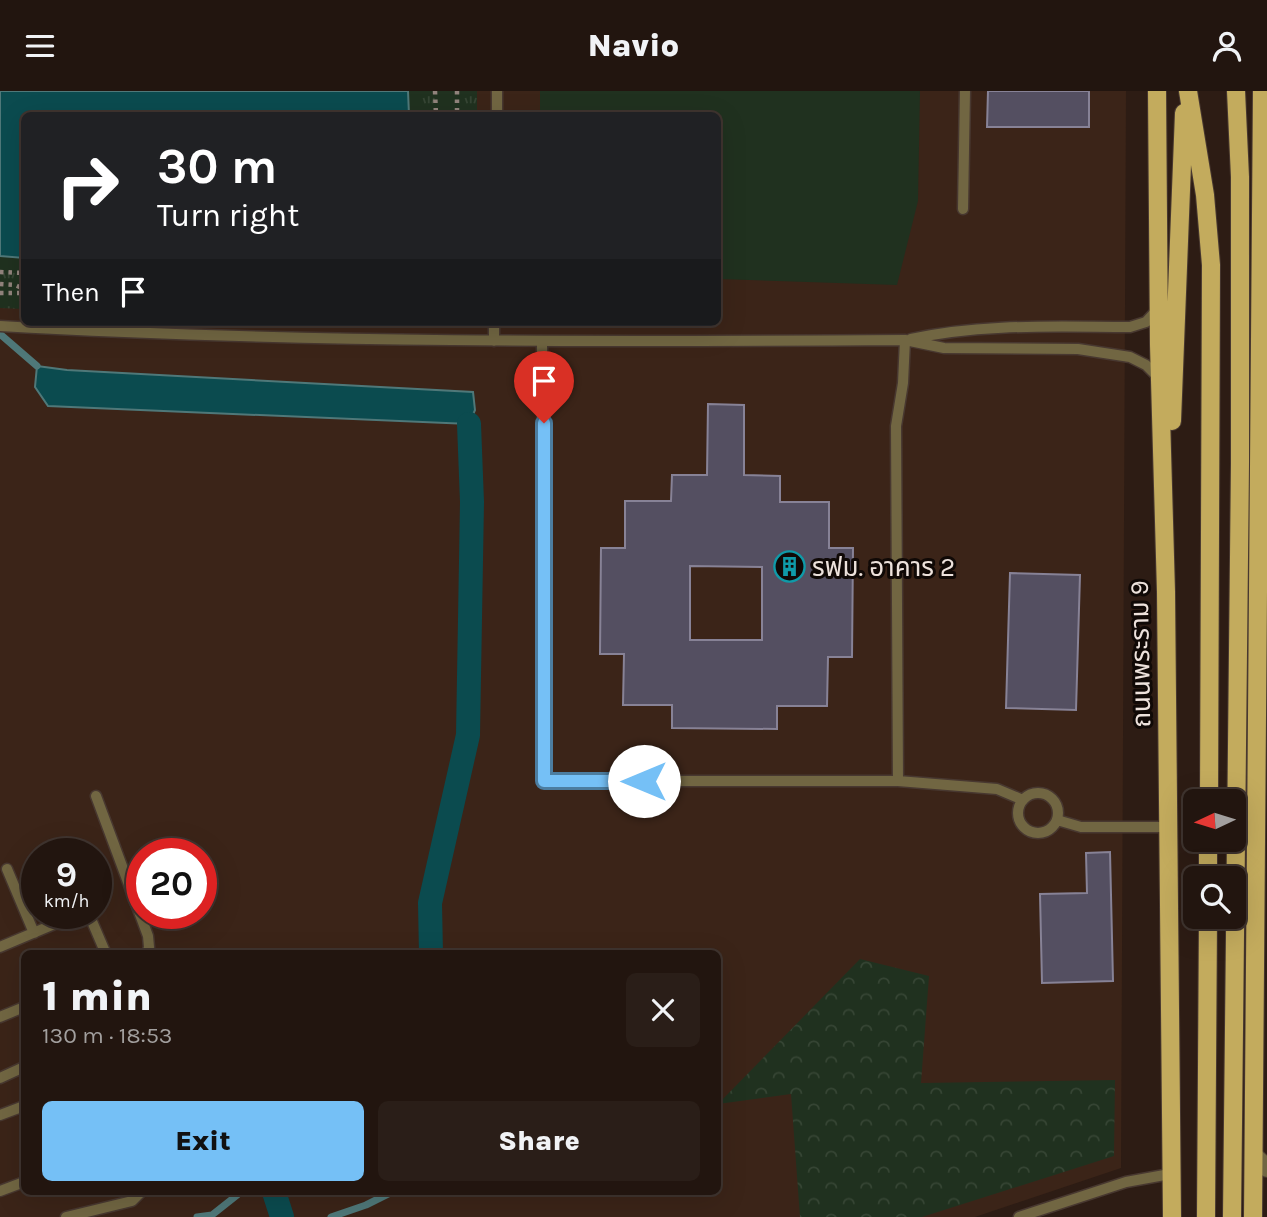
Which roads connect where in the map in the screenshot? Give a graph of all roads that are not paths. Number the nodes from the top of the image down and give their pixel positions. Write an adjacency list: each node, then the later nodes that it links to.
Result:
1 (497, 91): 7 (lane)
2 (965, 91): 8 (lane)
3 (1157, 91): 10 (main road, ถนนพระราม 9)
4 (1186, 91): 17 (main road); 20 (main road)
5 (1236, 91): 46 (main road)
6 (1262, 91): 9 (main road)
7 (497, 112)
8 (963, 209)
9 (1265, 233): 18 (main road)
10 (1159, 308): 13 (lane); 16 (main road, ถนนพระราม 9)
11 (0, 326): 14 (lane)
12 (494, 326): 14 (lane)
13 (905, 340): 15 (lane); 16 (lane); 19 (lane)
14 (494, 341): 15 (lane)
15 (542, 342): 19 (lane)
16 (1160, 379): 17 (main road, ถนนพระราม 9)
17 (1166, 592): 24 (main road, ถนนพระราม 9)
18 (1261, 664): 37 (main road)
19 (898, 781): 22 (lane)
20 (1209, 789)
21 (96, 796): 30 (lane)
22 (1023, 800): 23 (lane); 23 (lane)
23 (1057, 820): 24 (lane)
24 (1167, 827): 38 (main road, ถนนพระราม 9)
25 (7, 870): 27 (lane)
26 (1208, 929): 45 (main road)
27 (34, 933): 28 (lane); 29 (lane)
28 (0, 947)
29 (104, 950)
30 (148, 950)
31 (21, 1008): 32 (lane)
32 (0, 1017)
33 (21, 1068): 34 (lane)
34 (0, 1077)
35 (21, 1107): 36 (lane)
36 (0, 1115)
37 (1261, 1162): 47 (main road)
38 (1170, 1174): 43 (lane); 44 (main road, ถนนพระราม 9)
39 (21, 1183): 40 (lane)
40 (0, 1191)
41 (138, 1195): 42 (lane)
42 (66, 1217)
43 (1019, 1217)
44 (1172, 1217)
45 (1206, 1217)
46 (1232, 1217)
47 (1253, 1217)

